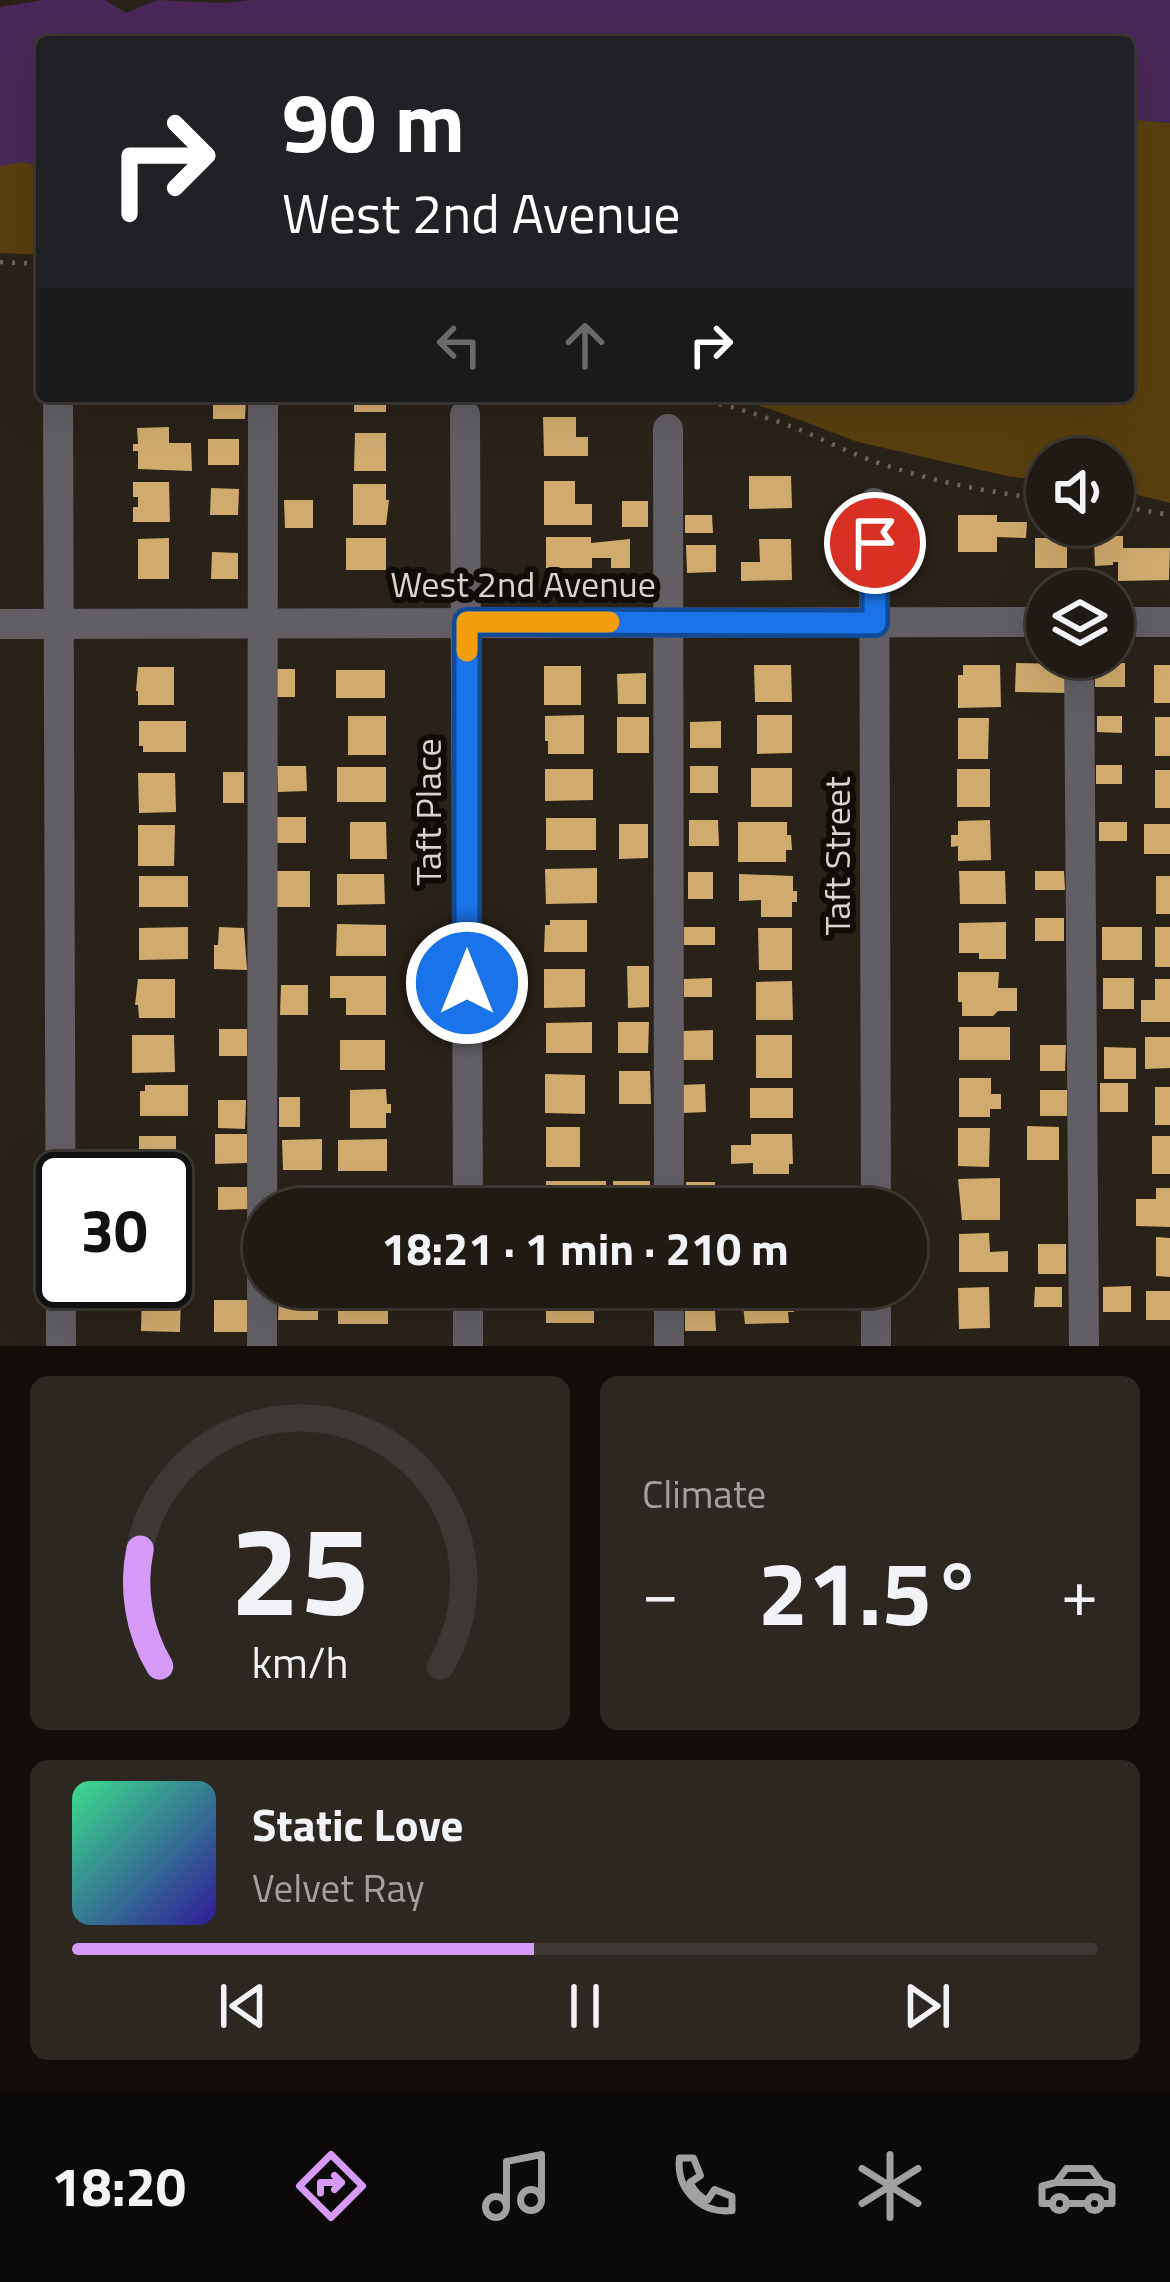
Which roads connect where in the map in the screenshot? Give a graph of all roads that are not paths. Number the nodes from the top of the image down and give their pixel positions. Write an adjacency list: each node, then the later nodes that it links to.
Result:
1 (58, 402): 12 (street)
2 (263, 402): 14 (street)
3 (464, 415): 6 (street, Taft Place)
4 (668, 429): 7 (street)
5 (874, 503): 13 (street, Taft Street)
6 (467, 622): 7 (street, West 2nd Avenue); 14 (street, West 2nd Avenue); 16 (street, Taft Place)
7 (668, 622): 13 (street, West 2nd Avenue); 17 (street)
8 (1026, 622): 13 (street, West 2nd Avenue)
9 (1134, 622): 10 (street)
10 (1170, 622)
11 (0, 623): 12 (street, West 2nd Avenue)
12 (59, 623): 14 (street, West 2nd Avenue); 22 (street)
13 (875, 623): 18 (street, Taft Street)
14 (263, 624): 23 (street)
15 (1079, 678): 27 (street)
16 (468, 1188)
17 (669, 1188)
18 (876, 1188)
19 (468, 1308): 24 (street)
20 (669, 1308): 25 (street)
21 (876, 1308): 26 (street)
22 (61, 1346)
23 (262, 1346)
24 (468, 1346)
25 (669, 1346)
26 (876, 1346)
27 (1084, 1346)

